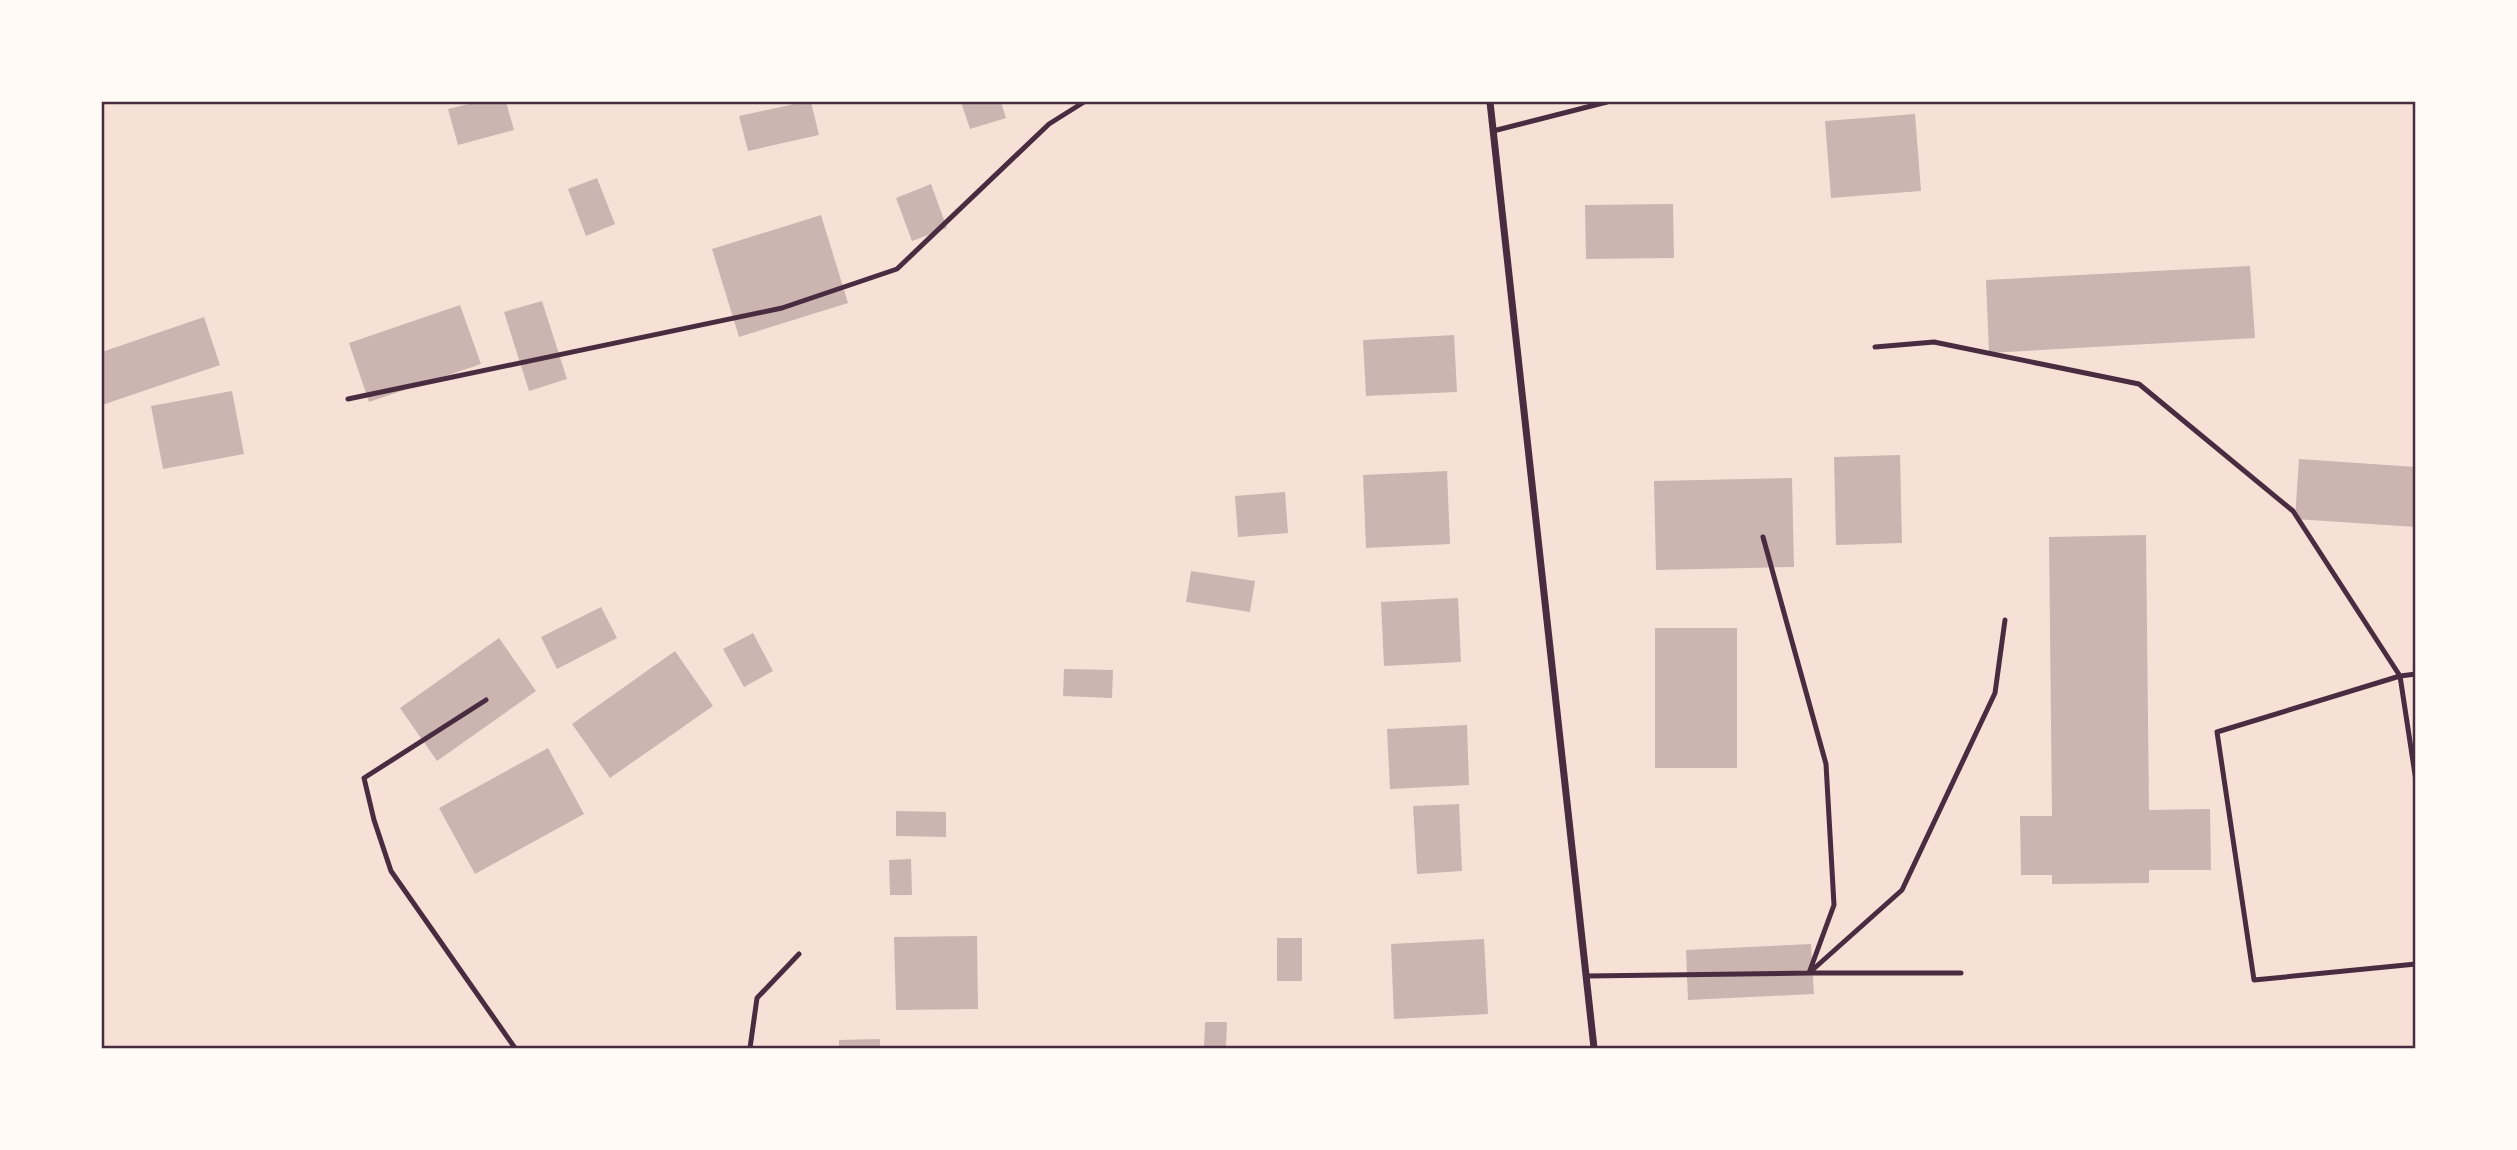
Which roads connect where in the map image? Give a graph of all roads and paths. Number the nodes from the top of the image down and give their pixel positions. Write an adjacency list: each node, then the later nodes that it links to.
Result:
1 (1084, 102): 6 (lane)
2 (1490, 102): 4 (street)
3 (1607, 102): 4 (lane)
4 (1493, 131): 17 (street)
5 (1875, 348): 10 (lane)
6 (348, 399)
7 (1763, 537): 15 (lane)
8 (2005, 620): 15 (lane)
9 (2416, 674): 10 (lane)
10 (2400, 676): 12 (lane); 14 (lane)
11 (486, 700): 18 (lane)
12 (2416, 781)
13 (799, 954): 19 (lane)
14 (2416, 964)
15 (1810, 973): 16 (lane); 17 (lane)
16 (1961, 973)
17 (1587, 976): 20 (street)
18 (515, 1048)
19 (750, 1048)
20 (1594, 1048)

